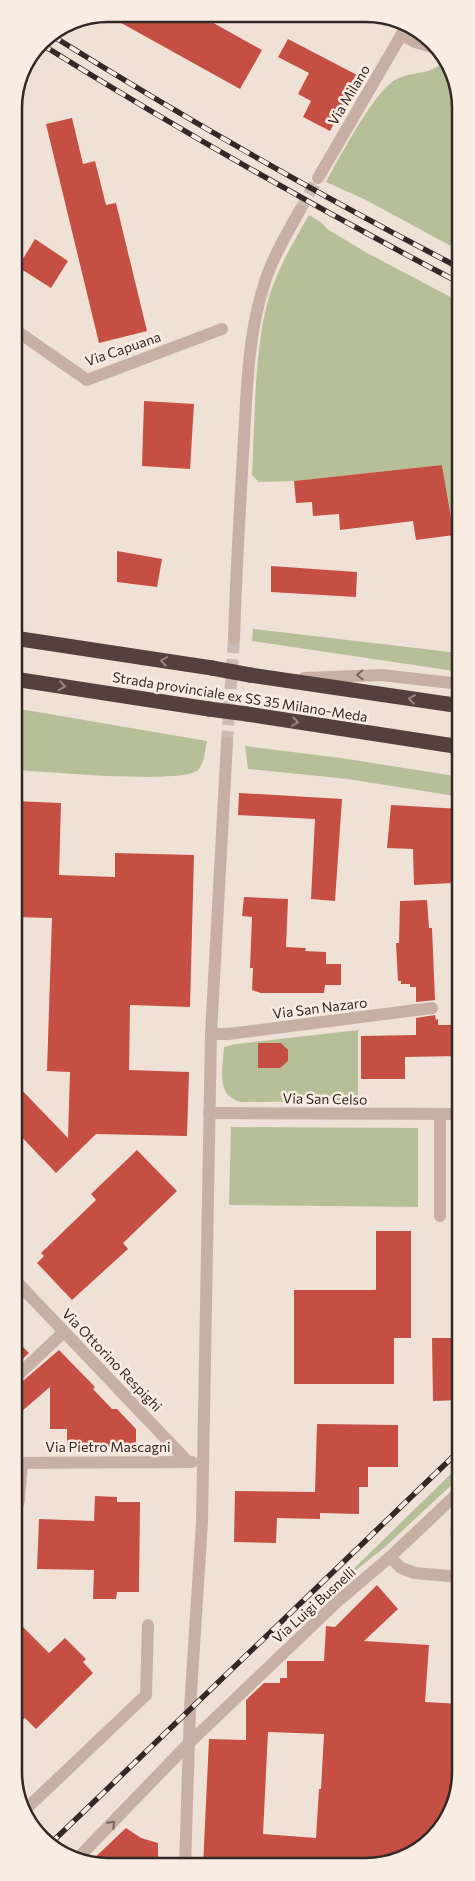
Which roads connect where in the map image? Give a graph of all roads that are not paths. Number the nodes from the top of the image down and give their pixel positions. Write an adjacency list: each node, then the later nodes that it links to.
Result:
1 (404, 31): 2 (street); 3 (street, Via Milano)
2 (424, 45)
3 (318, 178)
4 (300, 210): 8 (street)
5 (222, 329): 6 (street, Via Capuana)
6 (23, 335)
7 (23, 639): 9 (highway, Strada provinciale ex SS 35 Milano-Meda, one-way to 7, bridge)
8 (234, 639)
9 (257, 676): 11 (street, one-way to 9); 12 (highway, Strada provinciale ex SS 35 Milano-Meda, one-way to 9)
10 (23, 680): 14 (highway, Strada provinciale ex SS 35 Milano-Meda, one-way to 14, bridge)
11 (452, 683)
12 (452, 705)
13 (228, 743): 16 (street)
14 (452, 746)
15 (432, 1008): 16 (street, Via San Nazaro)
16 (211, 1034): 17 (street)
17 (209, 1113): 19 (street, Via San Celso); 25 (street)
18 (452, 1114): 19 (street, Via San Celso)
19 (440, 1115): 20 (street)
20 (440, 1216)
21 (22, 1288): 22 (street, Via Ottorino Respighi)
22 (64, 1332): 23 (street); 24 (street, Via Ottorino Respighi)
23 (22, 1371)
24 (188, 1462): 25 (street, Via Pietro Mascagni); 26 (street, Via Pietro Mascagni)
25 (203, 1462): 31 (street)
26 (22, 1463)
27 (452, 1499): 28 (street, Via Luigi Busnelli)
28 (390, 1558): 29 (street); 31 (street, Via Luigi Busnelli)
29 (452, 1576)
30 (148, 1625): 32 (street)
31 (189, 1743): 33 (street, Via Luigi Busnelli, one-way to 31); 34 (street)
32 (29, 1806)
33 (82, 1854)
34 (185, 1858)

